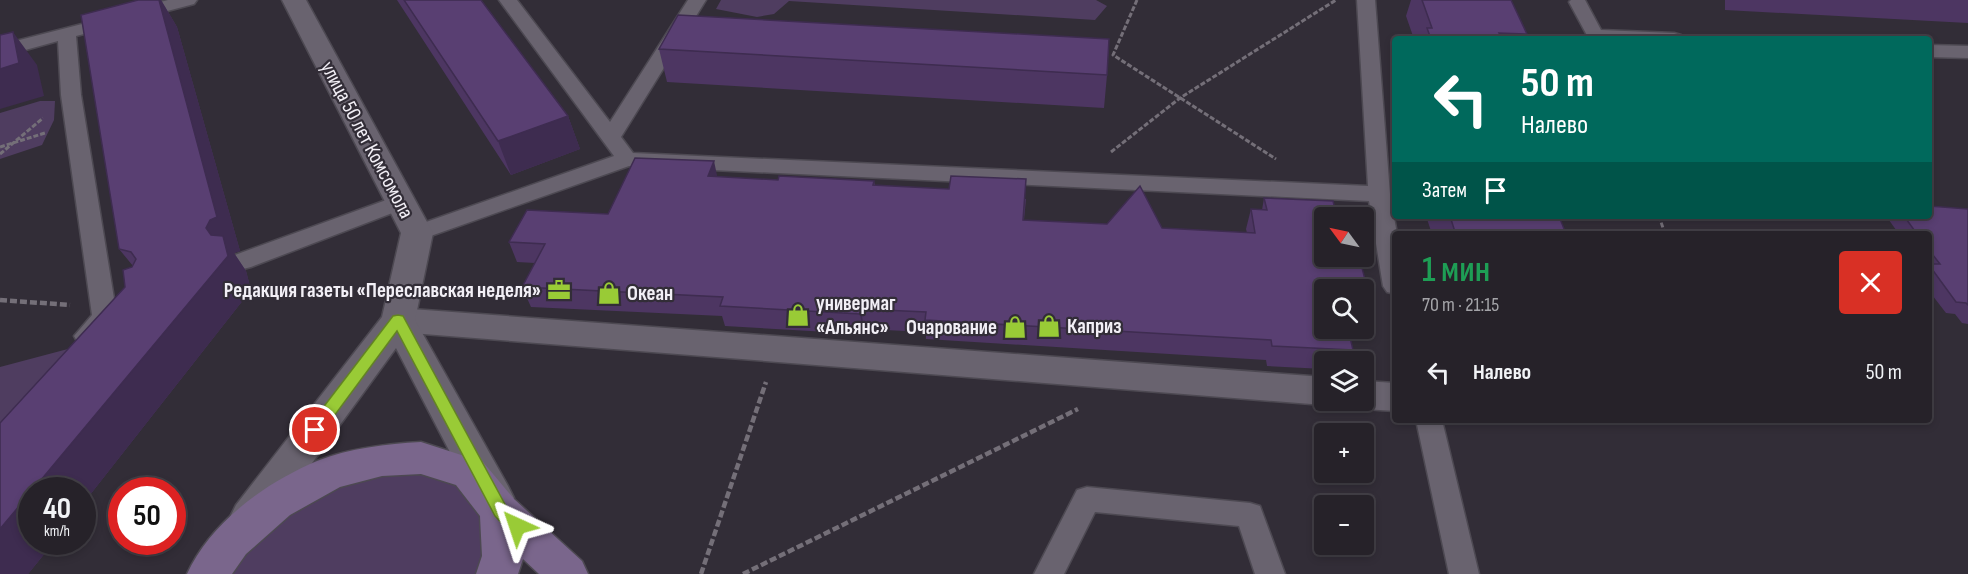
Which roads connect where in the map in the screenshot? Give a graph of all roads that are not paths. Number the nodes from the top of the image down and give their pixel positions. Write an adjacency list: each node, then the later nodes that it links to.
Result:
1 (188, 0): 9 (lane)
2 (294, 0): 17 (street, улица 50 лет Комсомола)
3 (508, 0): 14 (lane)
4 (697, 0): 7 (lane)
5 (1366, 0): 16 (lane)
6 (1578, 2): 10 (lane)
7 (679, 29): 8 (lane); 14 (lane)
8 (701, 31)
9 (67, 33): 11 (lane); 22 (lane)
10 (1616, 36)
11 (0, 51)
12 (1932, 51): 13 (lane)
13 (1968, 52)
14 (611, 137): 15 (lane)
15 (627, 159): 16 (lane); 18 (lane)
16 (1379, 194): 20 (lane)
17 (400, 202): 18 (street, улица 50 лет Комсомола); 19 (lane)
18 (417, 233): 21 (street, улица 50 лет Комсомола)
19 (243, 261)
20 (1392, 269)
21 (398, 320): 23 (street); 27 (street); 28 (street)
22 (72, 351)
23 (1314, 390)
24 (1374, 395): 25 (street)
25 (1392, 397)
26 (1430, 423): 34 (lane)
27 (501, 511): 28 (main road); 30 (main road); 31 (main road)
28 (232, 541): 29 (main road)
29 (209, 574)
30 (497, 574)
31 (567, 574)
32 (1049, 574): 33 (lane)
33 (1270, 574)
34 (1464, 574)

